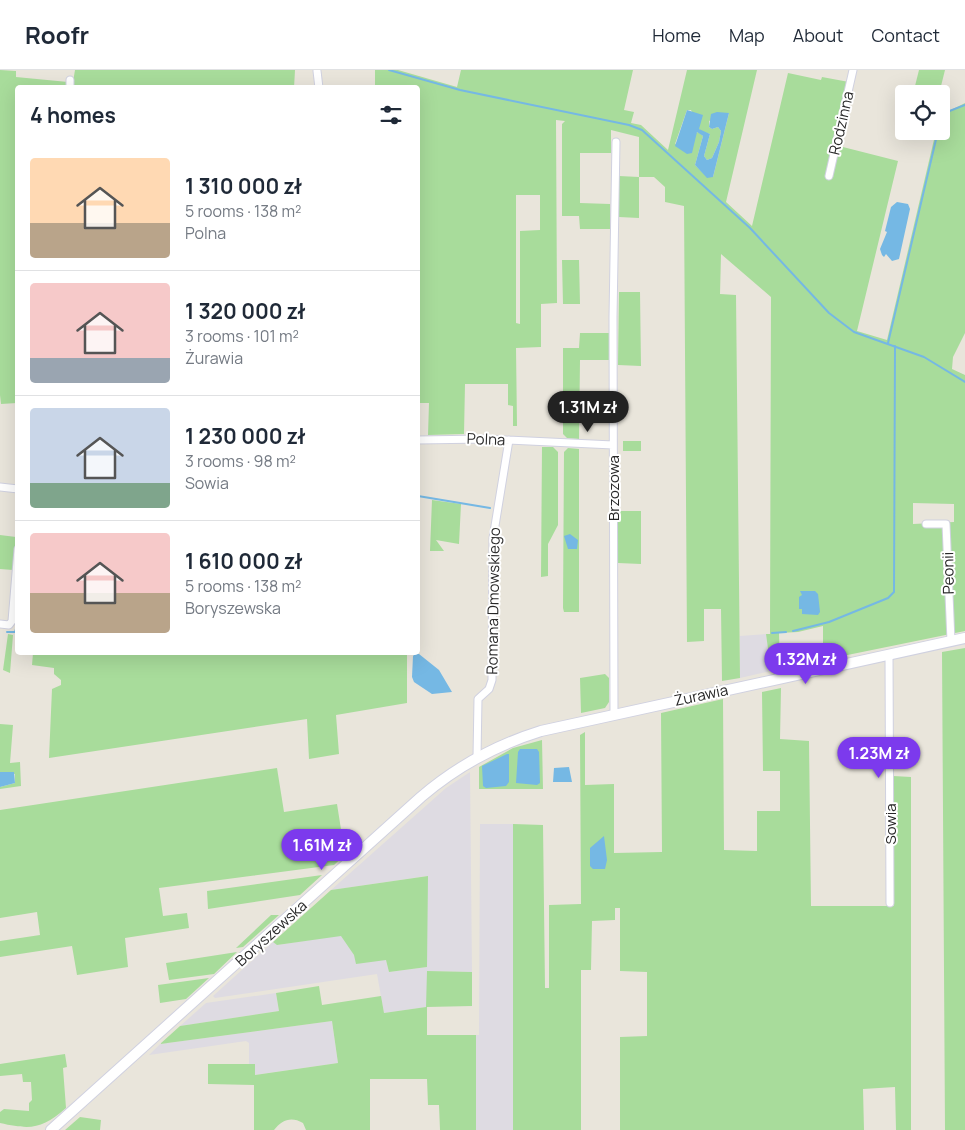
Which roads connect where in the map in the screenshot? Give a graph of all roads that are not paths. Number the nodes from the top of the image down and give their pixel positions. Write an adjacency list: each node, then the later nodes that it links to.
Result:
1 (853, 70): 5 (street, Rodzinna)
2 (317, 71): 3 (street)
3 (319, 85)
4 (616, 142): 8 (street, Brzozowa)
5 (829, 176)
6 (420, 440): 7 (street, Polna)
7 (509, 440): 8 (street, Polna); 20 (street, Romana Dmowskiego)
8 (614, 445): 19 (street, Brzozowa)
9 (0, 487): 10 (street)
10 (15, 488)
11 (926, 524): 16 (street, Peonii)
12 (15, 605): 14 (street)
13 (0, 624): 14 (street)
14 (14, 624)
15 (965, 638): 16 (main road, Żurawia)
16 (951, 641): 17 (main road, Żurawia)
17 (889, 654): 18 (main road, Żurawia); 21 (street, Sowia)
18 (643, 708): 19 (main road, Boryszewska)
19 (614, 714): 20 (main road, Boryszewska)
20 (477, 757): 22 (main road, Boryszewska)
21 (890, 903)
22 (52, 1130)

